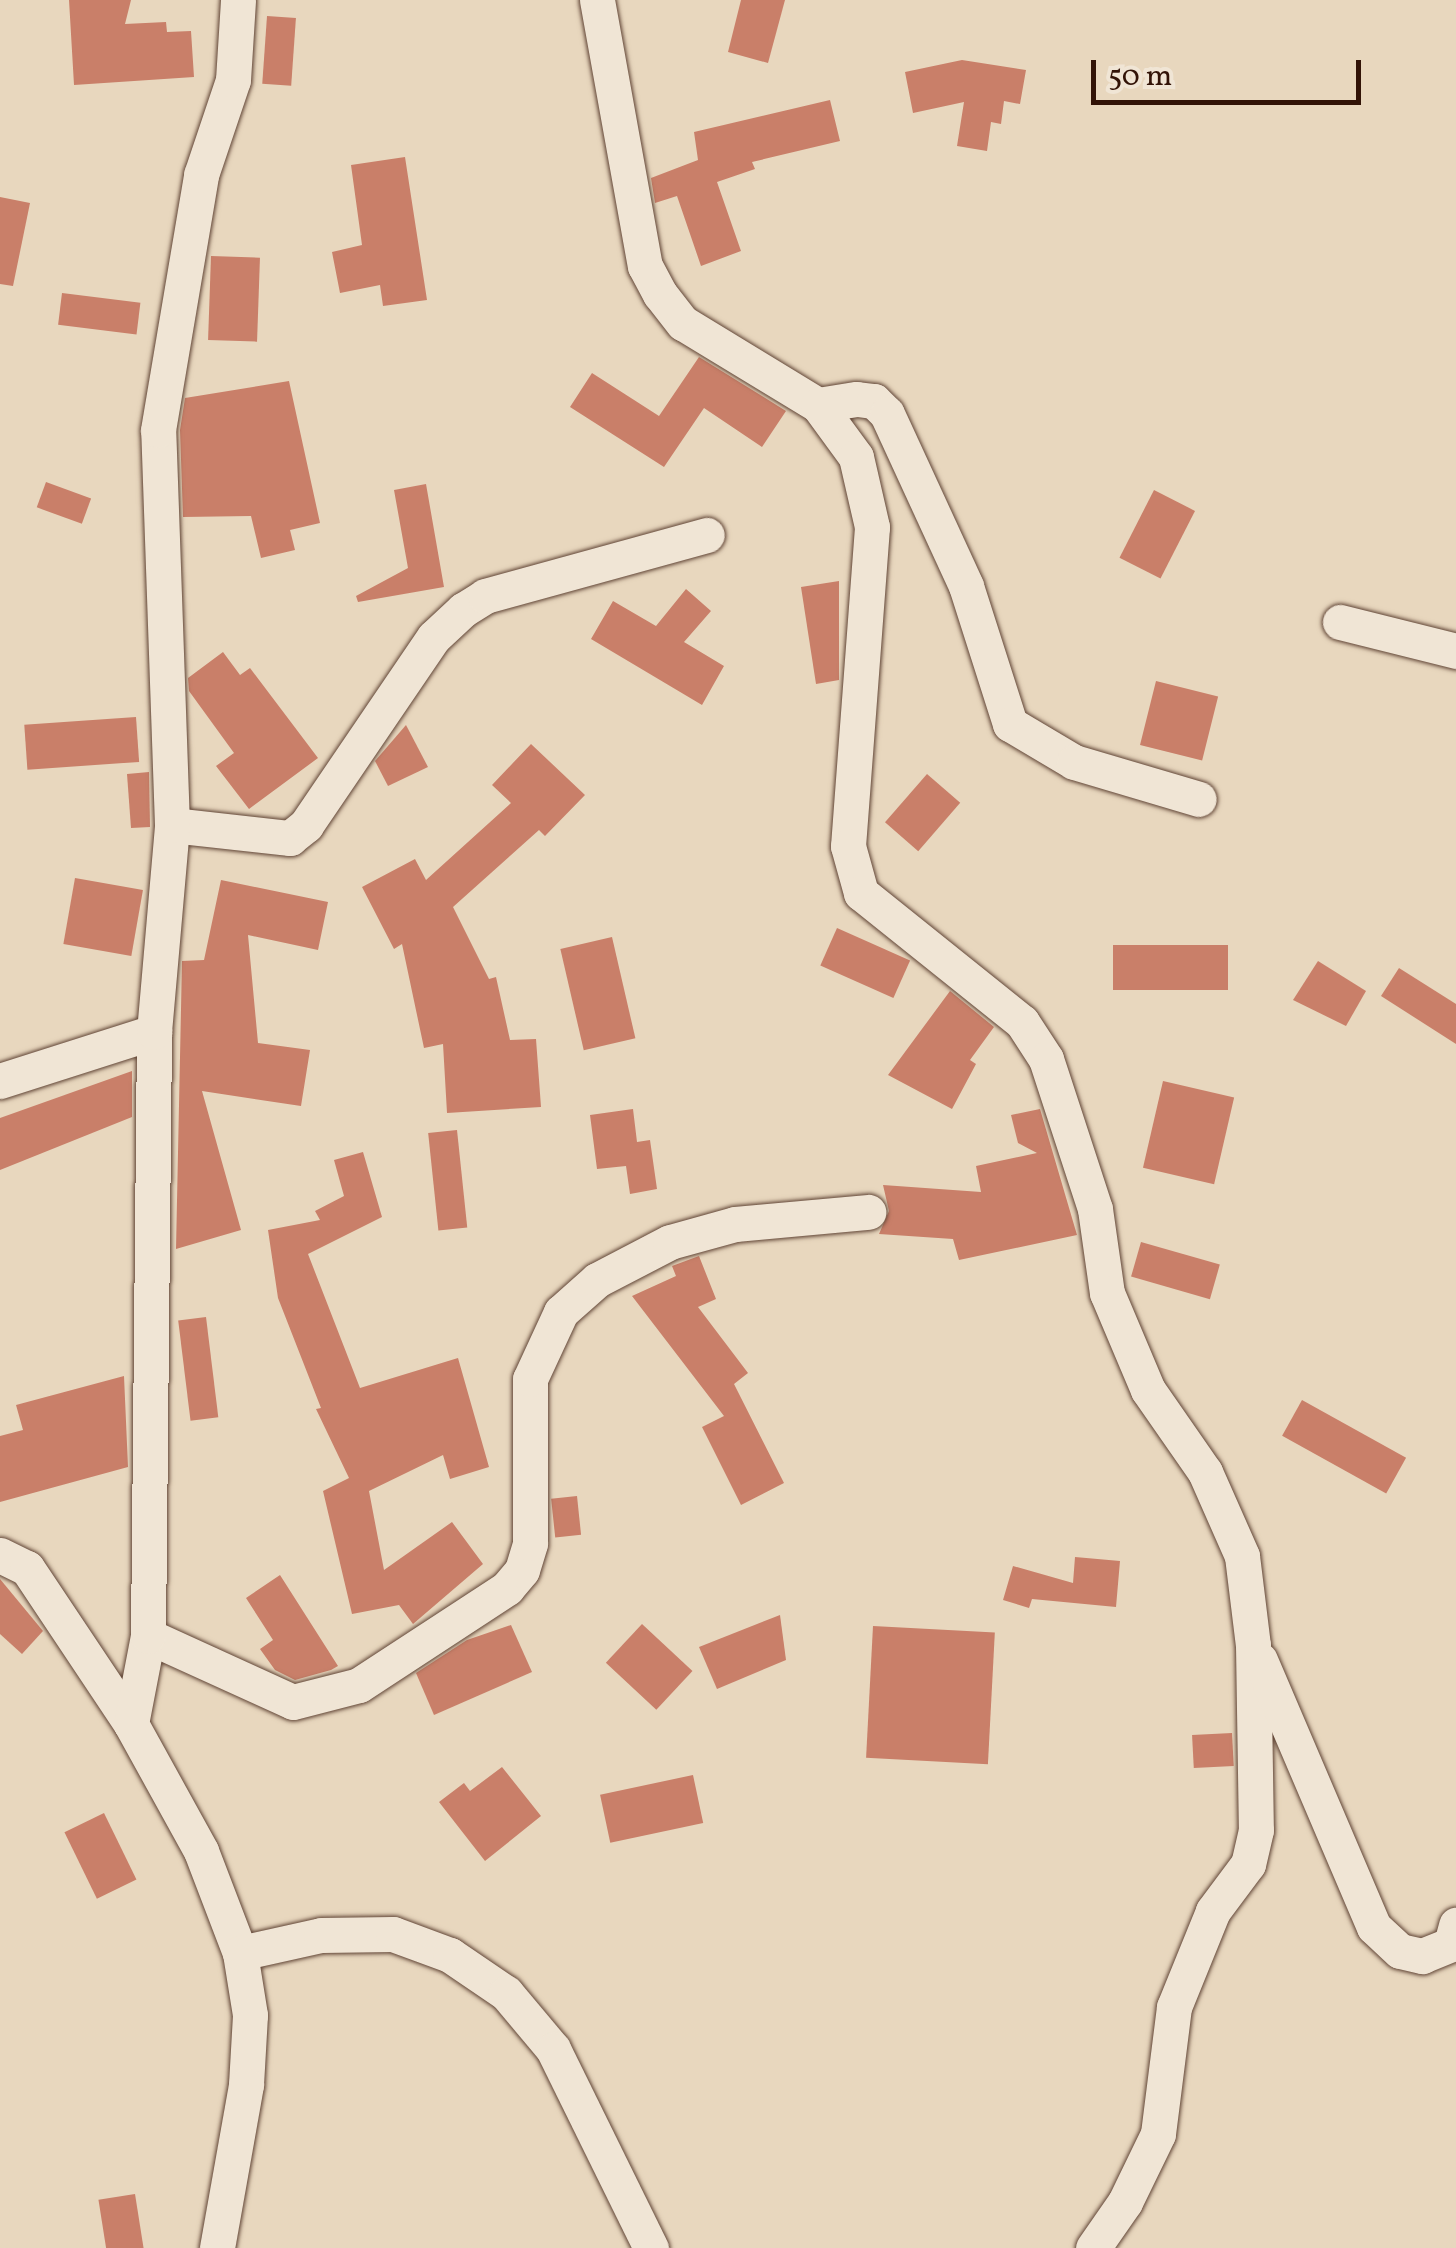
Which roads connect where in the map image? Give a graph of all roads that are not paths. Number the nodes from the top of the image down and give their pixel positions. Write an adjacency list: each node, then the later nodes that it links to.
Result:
1 (238, 0): 8 (street)
2 (597, 0): 3 (street)
3 (818, 406): 7 (street); 14 (street)
4 (707, 534): 8 (street)
5 (1340, 622): 6 (street)
6 (1456, 651)
7 (1199, 798)
8 (172, 826): 9 (street)
9 (154, 1032): 10 (street); 13 (street)
10 (0, 1080)
11 (868, 1212): 13 (street)
12 (0, 1556): 15 (street)
13 (148, 1636): 15 (street)
14 (1253, 1645): 16 (street); 20 (street)
15 (131, 1724): 17 (street)
16 (1456, 1926)
17 (240, 1953): 18 (street); 19 (street)
18 (217, 2248)
19 (651, 2248)
20 (1093, 2248)

